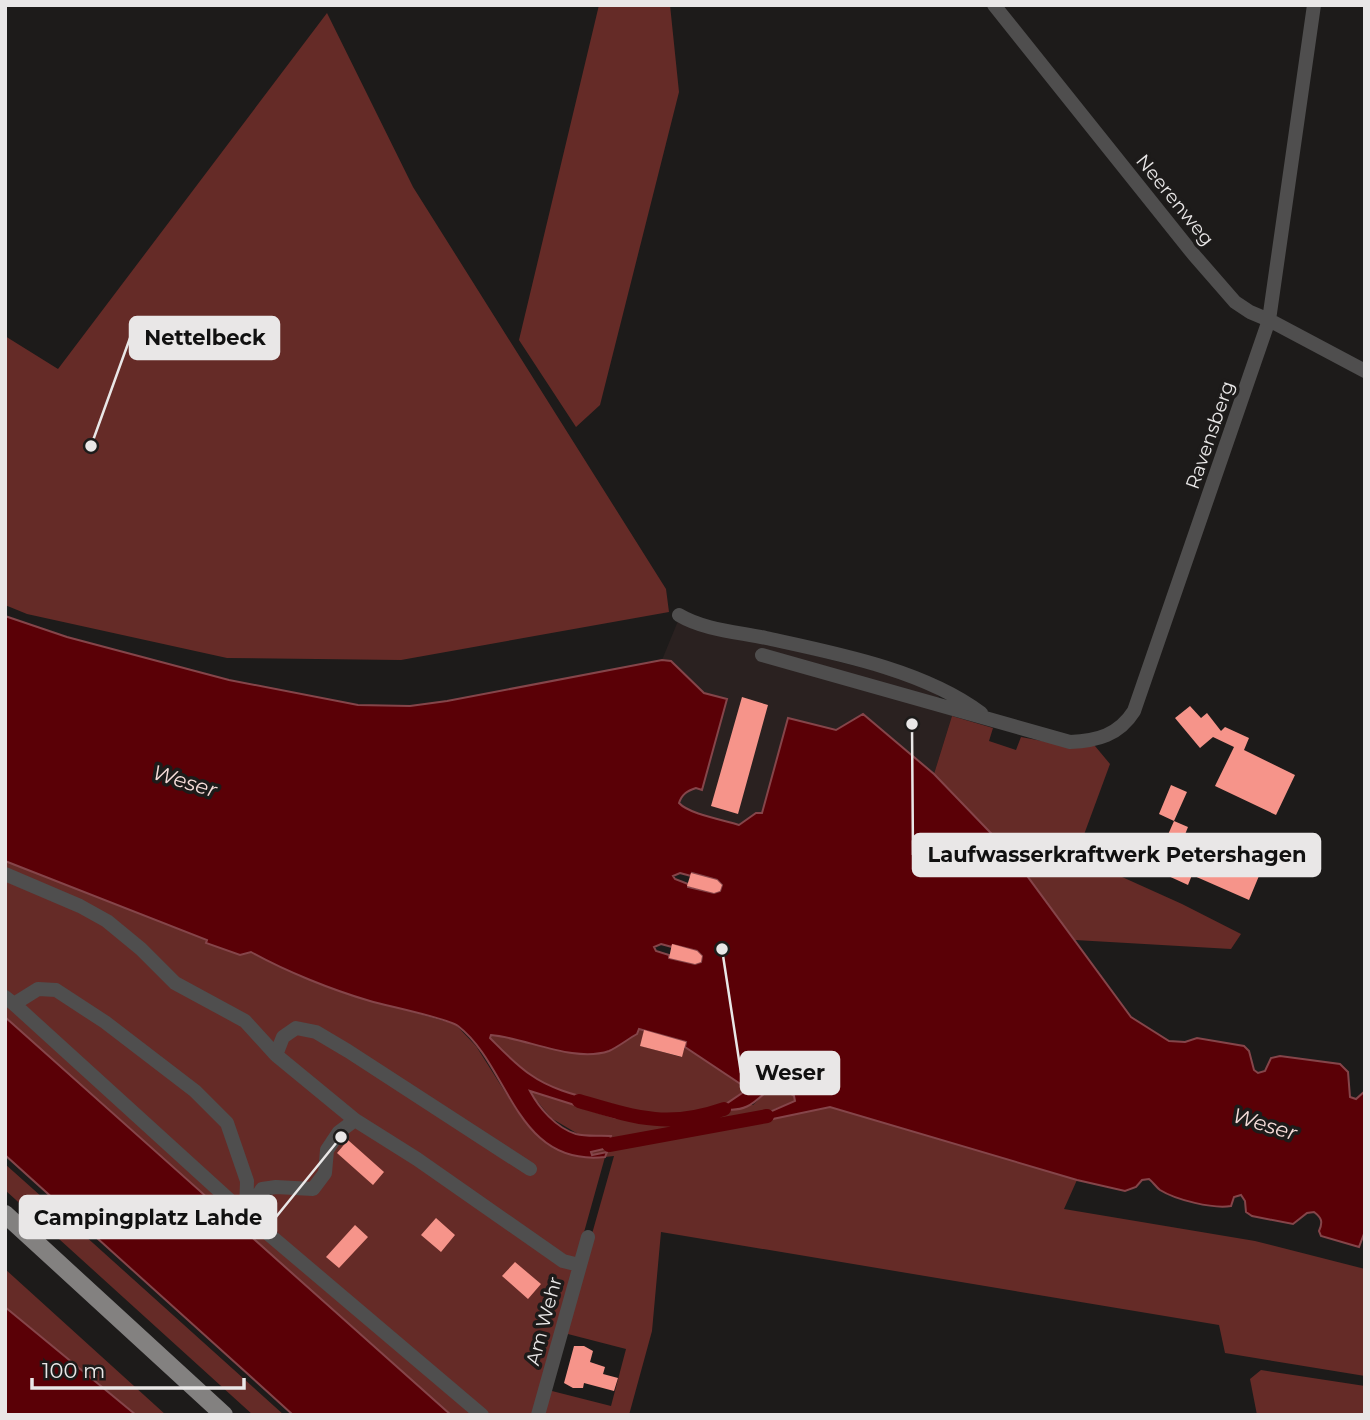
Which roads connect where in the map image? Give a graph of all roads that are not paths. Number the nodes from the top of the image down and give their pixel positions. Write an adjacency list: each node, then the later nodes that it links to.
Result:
1 (994, 5): 3 (street, Neerenweg)
2 (1314, 5): 3 (street, Ravensberg)
3 (1269, 320): 4 (street, Neerenweg); 7 (street, Ravensberg)
4 (1365, 371)
5 (679, 615): 7 (street)
6 (762, 655): 7 (street, Ravensberg)
7 (988, 718)
8 (5, 874): 10 (street)
9 (10, 1000): 14 (street); 14 (street)
10 (276, 1055): 11 (street); 12 (street)
11 (355, 1120): 14 (street); 16 (street)
12 (530, 1169)
13 (5, 1214): 17 (main road)
14 (246, 1215): 18 (street)
15 (588, 1237): 16 (street, Am Wehr)
16 (579, 1265): 19 (street, Am Wehr)
17 (224, 1415)
18 (482, 1415)
19 (538, 1415)

